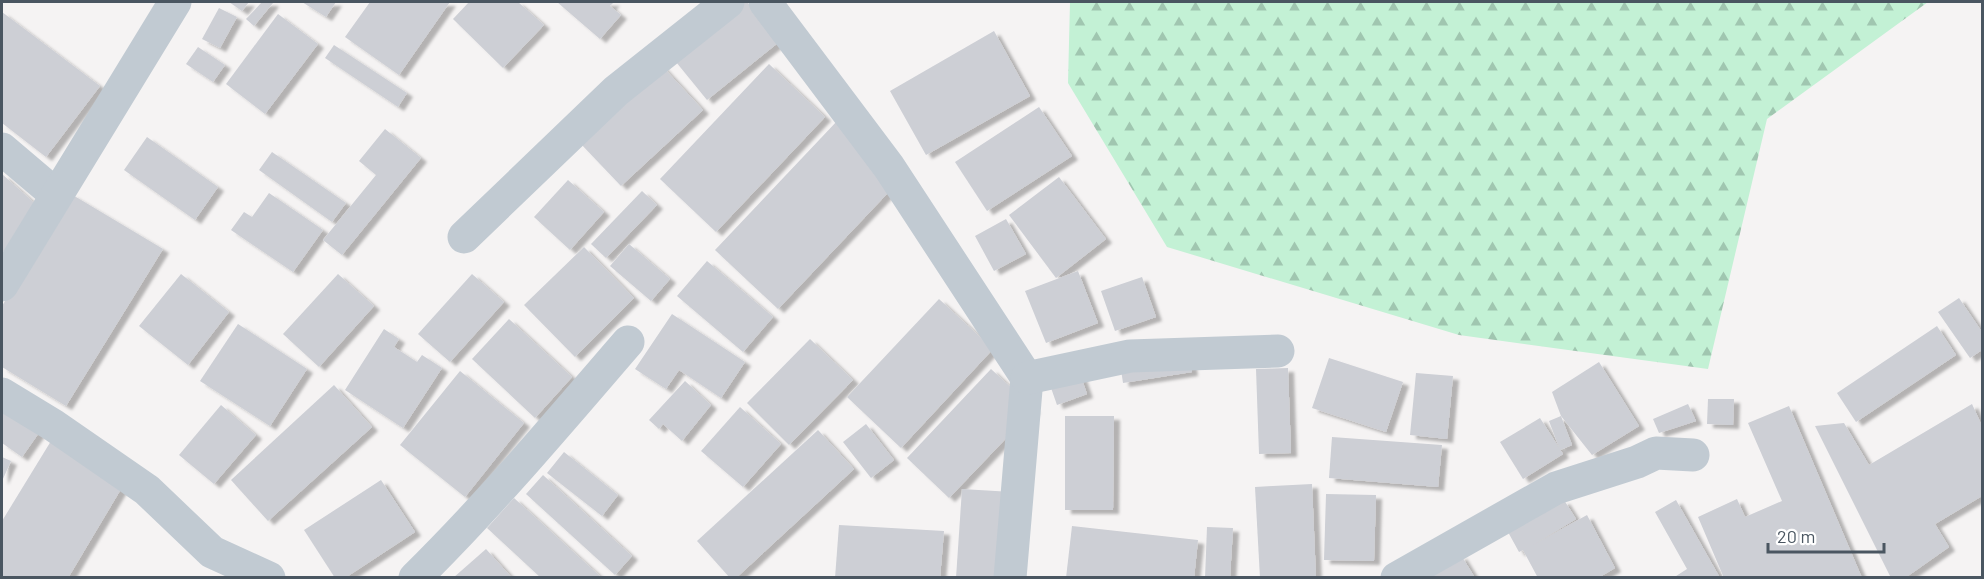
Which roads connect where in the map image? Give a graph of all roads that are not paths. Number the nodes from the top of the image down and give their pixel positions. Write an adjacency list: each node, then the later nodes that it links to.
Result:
1 (175, 2): 5 (street)
2 (728, 2): 6 (street)
3 (765, 2): 10 (street)
4 (2, 149): 5 (street)
5 (56, 194): 7 (street)
6 (464, 237)
7 (2, 285)
8 (628, 342): 14 (street)
9 (1278, 351): 10 (street)
10 (1027, 378): 15 (street)
11 (2, 394): 13 (street)
12 (1693, 455): 16 (street)
13 (269, 578)
14 (415, 578)
15 (1010, 578)
16 (1396, 578)

